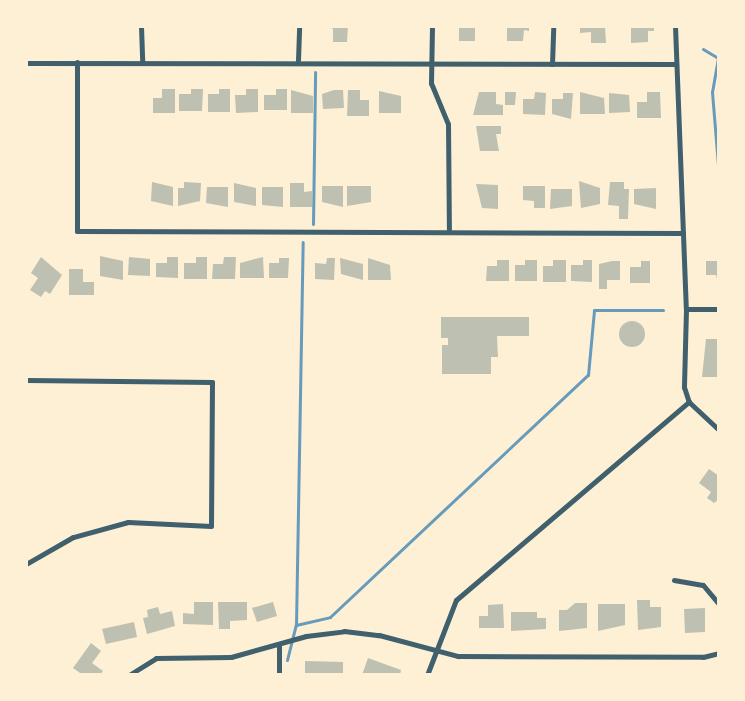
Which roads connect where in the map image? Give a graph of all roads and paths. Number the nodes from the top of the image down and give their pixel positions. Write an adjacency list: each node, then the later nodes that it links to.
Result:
1 (141, 26): 8 (street)
2 (299, 26): 6 (street)
3 (432, 26): 10 (street)
4 (554, 26): 11 (street)
5 (675, 26): 12 (street)
6 (298, 60): 8 (street); 10 (street)
7 (77, 62): 8 (street); 9 (street); 13 (street)
8 (142, 62)
9 (26, 63)
10 (432, 63): 11 (street); 13 (street)
11 (552, 64): 12 (street)
12 (675, 64): 14 (street)
13 (449, 230): 14 (street)
14 (683, 233): 15 (street)
15 (686, 309): 16 (street); 18 (street)
16 (719, 309)
17 (26, 380): 20 (street)
18 (689, 402): 19 (street); 25 (street)
19 (719, 430)
20 (26, 564)
21 (674, 580): 22 (street)
22 (719, 604)
23 (279, 646): 25 (street); 26 (street); 27 (street)
24 (719, 652): 25 (street)
25 (437, 653): 28 (street)
26 (131, 673)
27 (279, 675)
28 (427, 675)

